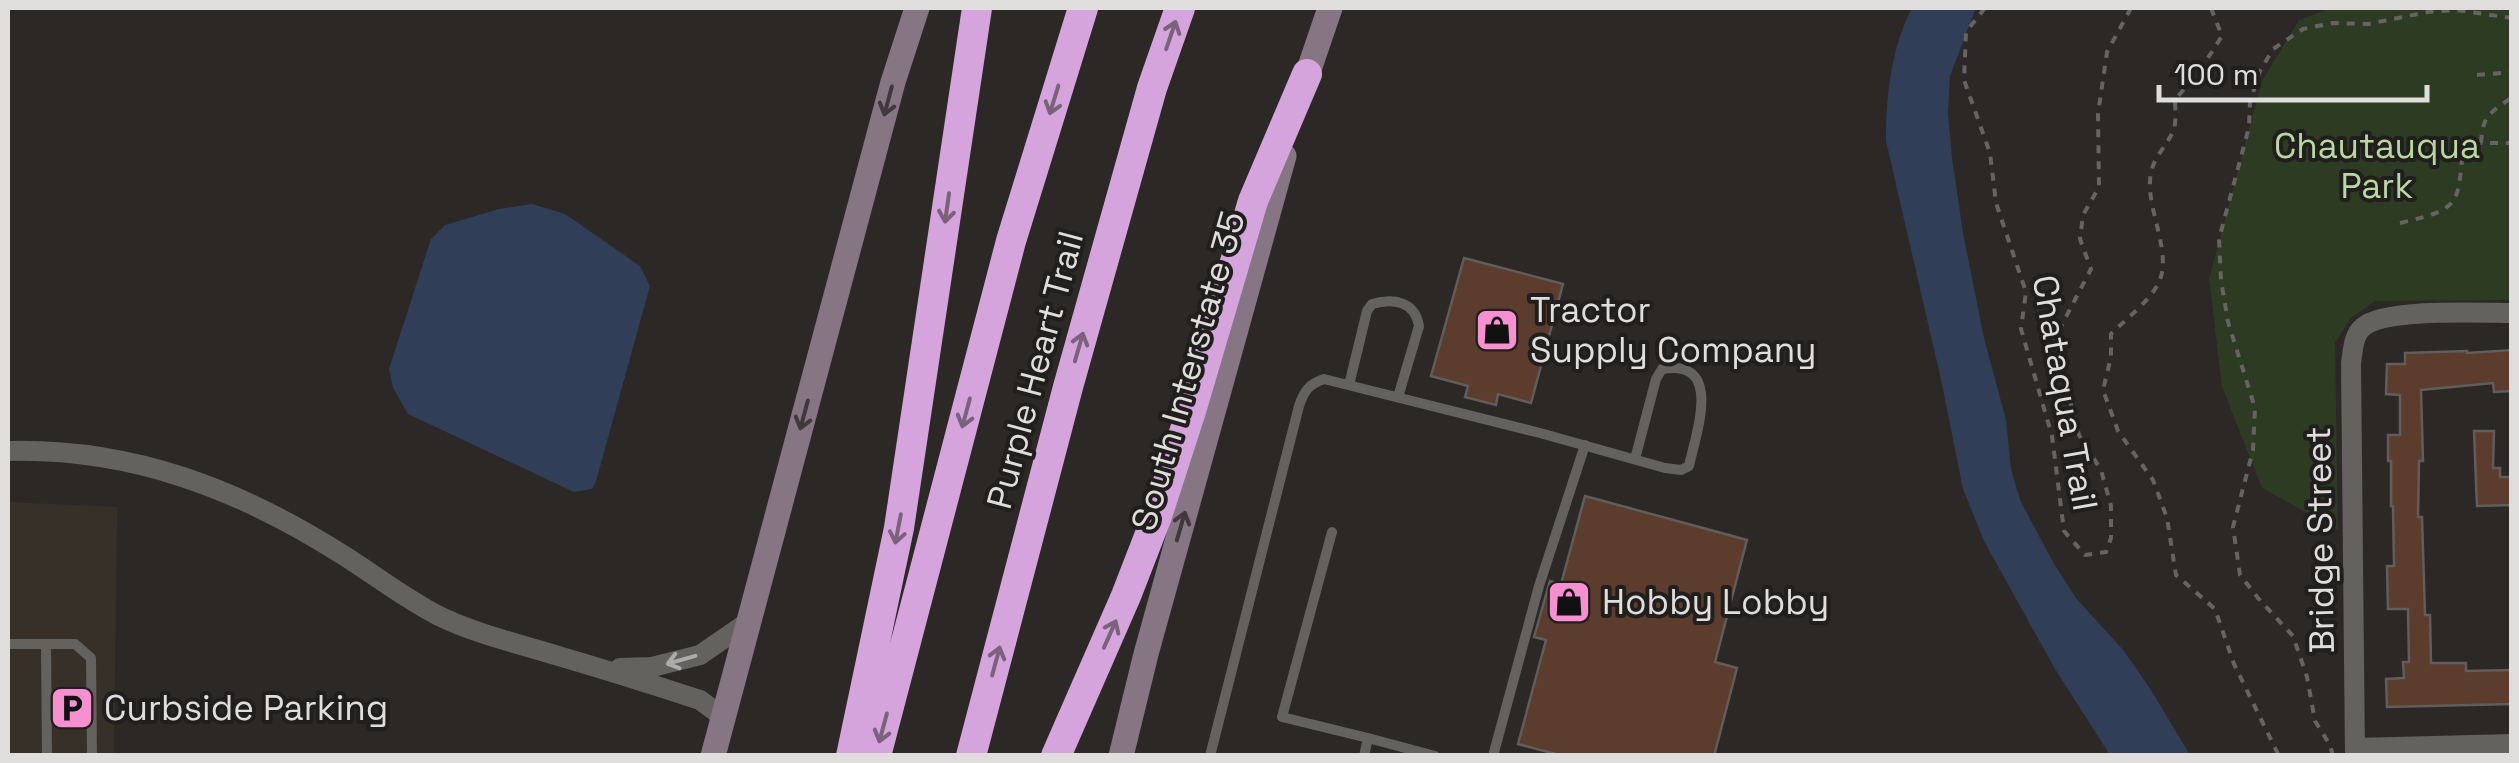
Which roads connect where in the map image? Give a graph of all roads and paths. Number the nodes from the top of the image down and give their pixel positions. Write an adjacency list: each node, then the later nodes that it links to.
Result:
1 (916, 8): 27 (main road, one-way to 27)
2 (977, 8): 39 (highway, one-way to 39)
3 (1083, 8): 40 (highway, Purple Heart Trail, one-way to 40)
4 (1180, 8): 41 (highway, Purple Heart Trail, one-way to 4)
5 (1330, 8): 12 (main road, South Interstate 35)
6 (1985, 8): 7 (path, Chataqua Trail)
7 (2131, 8)
8 (2212, 8): 49 (path, Chataqua Trail)
9 (2485, 10): 10 (path); 50 (path)
10 (2512, 18)
11 (2512, 72): 13 (path)
12 (1306, 74): 30 (main road, South Interstate 35, one-way to 12); 42 (highway, one-way to 12)
13 (2477, 75)
14 (2512, 97): 15 (path)
15 (2504, 102): 16 (path); 17 (path)
16 (2512, 107)
17 (2481, 143): 18 (path); 19 (path)
18 (2512, 143)
19 (2400, 223)
20 (2512, 312): 35 (street, Bridge Street)
21 (1349, 385): 22 (lane); 22 (lane); 45 (lane)
22 (1398, 397): 23 (lane)
23 (1585, 444): 25 (lane); 48 (lane)
24 (8, 451): 31 (street)
25 (1635, 460): 25 (lane)
26 (1332, 532): 33 (lane)
27 (748, 622): 31 (street, one-way to 31); 32 (main road)
28 (8, 644): 29 (lane)
29 (46, 644): 36 (lane); 37 (lane)
30 (1146, 654): 43 (main road); 44 (main road, South Interstate 35)
31 (604, 669): 32 (street)
32 (724, 717): 38 (main road)
33 (1368, 738): 46 (lane); 47 (lane)
34 (2512, 744): 35 (street)
35 (2355, 752)
36 (47, 756)
37 (92, 756)
38 (714, 756)
39 (851, 756)
40 (876, 756)
41 (971, 756)
42 (1056, 756)
43 (1107, 756)
44 (1121, 756)
45 (1210, 756)
46 (1364, 756)
47 (1435, 756)
48 (1493, 756)
49 (2279, 756)
50 (2333, 756)

